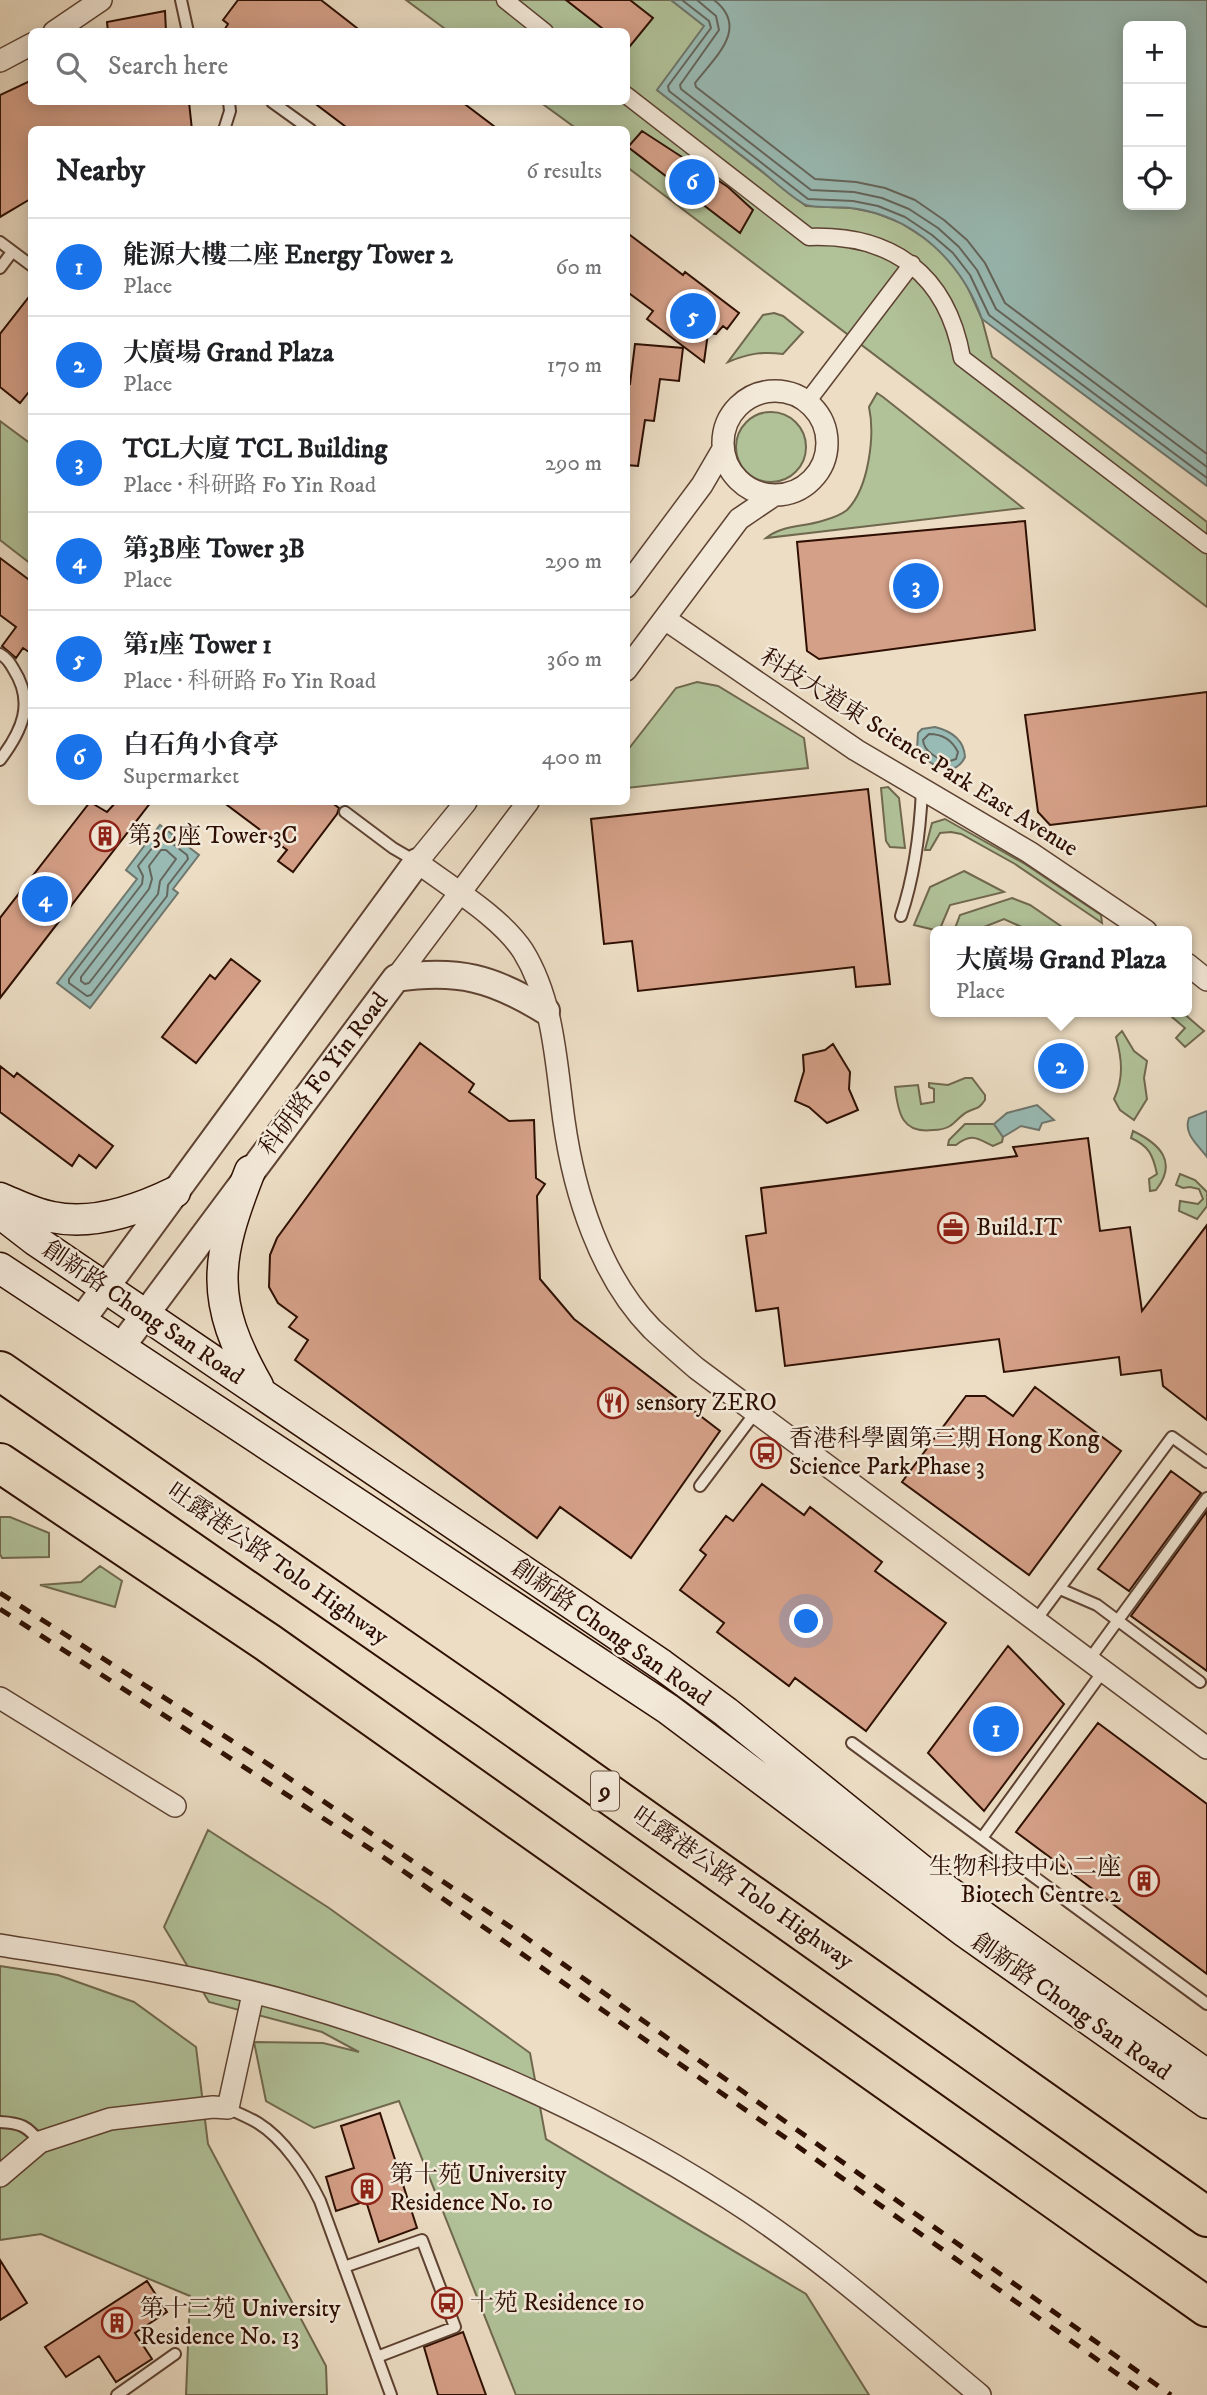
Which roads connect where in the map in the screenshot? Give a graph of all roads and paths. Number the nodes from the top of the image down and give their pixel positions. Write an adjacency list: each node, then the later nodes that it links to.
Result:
1 (101, 0): 4 (street)
2 (181, 0): 5 (lane)
3 (505, 0): 6 (street)
4 (60, 28)
5 (187, 28)
6 (540, 28)
7 (28, 46): 8 (street)
8 (0, 61)
9 (630, 98): 17 (street)
10 (229, 105): 12 (lane)
11 (276, 105): 13 (lane)
12 (225, 126)
13 (305, 126)
14 (0, 242): 15 (lane)
15 (12, 252): 16 (lane); 18 (lane)
16 (28, 264)
17 (912, 264): 19 (street); 22 (street)
18 (0, 268)
19 (807, 402): 20 (street); 21 (street)
20 (723, 449): 21 (street); 23 (street)
21 (773, 496): 24 (street)
22 (1207, 545)
23 (630, 582)
24 (665, 619): 26 (street); 28 (street, 科技大道東 Science Park East Avenue)
25 (0, 654): 27 (lane)
26 (630, 665)
27 (0, 760)
28 (922, 790): 34 (lane); 35 (street, 科技大道東 Science Park East Avenue)
29 (464, 805): 32 (street, 科研路 Fo Yin Road)
30 (526, 805): 33 (street, 科研路 Fo Yin Road)
31 (345, 812): 32 (lane)
32 (417, 862): 33 (street); 41 (street, 科研路 Fo Yin Road)
33 (459, 894): 37 (street, 科研路 Fo Yin Road); 39 (street)
34 (901, 916)
35 (1139, 926)
36 (1192, 968): 38 (street)
37 (396, 978): 39 (street); 40 (street, 科研路 Fo Yin Road)
38 (1207, 980)
39 (546, 1010): 51 (street)
40 (250, 1171): 46 (street, 科研路 Fo Yin Road); 50 (main road)
41 (175, 1192): 42 (main road); 45 (street, 科研路 Fo Yin Road)
42 (0, 1198)
43 (0, 1213): 45 (main road, 創新路 Chong San Road)
44 (0, 1268): 47 (main road, 創新路 Chong San Road)
45 (105, 1286): 46 (main road, 創新路 Chong San Road); 47 (street, 科研路 Fo Yin Road)
46 (145, 1314): 48 (street, 科研路 Fo Yin Road); 50 (main road, 創新路 Chong San Road)
47 (80, 1321): 48 (main road, 創新路 Chong San Road)
48 (121, 1347): 70 (main road, 創新路 Chong San Road)
49 (0, 1371): 75 (highway, 吐露港公路 Tolo Highway / 9)
50 (261, 1392): 69 (main road, 創新路 Chong San Road)
51 (755, 1413): 54 (lane); 57 (street)
52 (1207, 1462): 56 (lane)
53 (0, 1463): 77 (highway)
54 (700, 1486)
55 (1207, 1498): 58 (lane)
56 (1060, 1589): 57 (lane); 58 (lane)
57 (1035, 1620): 59 (street)
58 (1118, 1621): 59 (lane); 60 (lane)
59 (1096, 1665): 63 (street); 65 (lane)
60 (1200, 1682)
61 (0, 1699): 64 (street)
62 (852, 1743): 65 (lane)
63 (1207, 1748)
64 (175, 1806)
65 (982, 1838): 68 (lane)
66 (0, 1945): 67 (street)
67 (253, 1994): 71 (street); 82 (street)
68 (1207, 2004)
69 (1207, 2075)
70 (1207, 2103)
71 (228, 2108): 73 (street); 76 (lane)
72 (0, 2122): 73 (lane)
73 (40, 2142): 74 (street)
74 (0, 2176)
75 (1207, 2217)
76 (344, 2267): 79 (lane); 79 (lane)
77 (1207, 2307)
78 (175, 2354): 80 (lane)
79 (377, 2357): 81 (lane)
80 (117, 2395)
81 (391, 2395)
82 (980, 2395)

